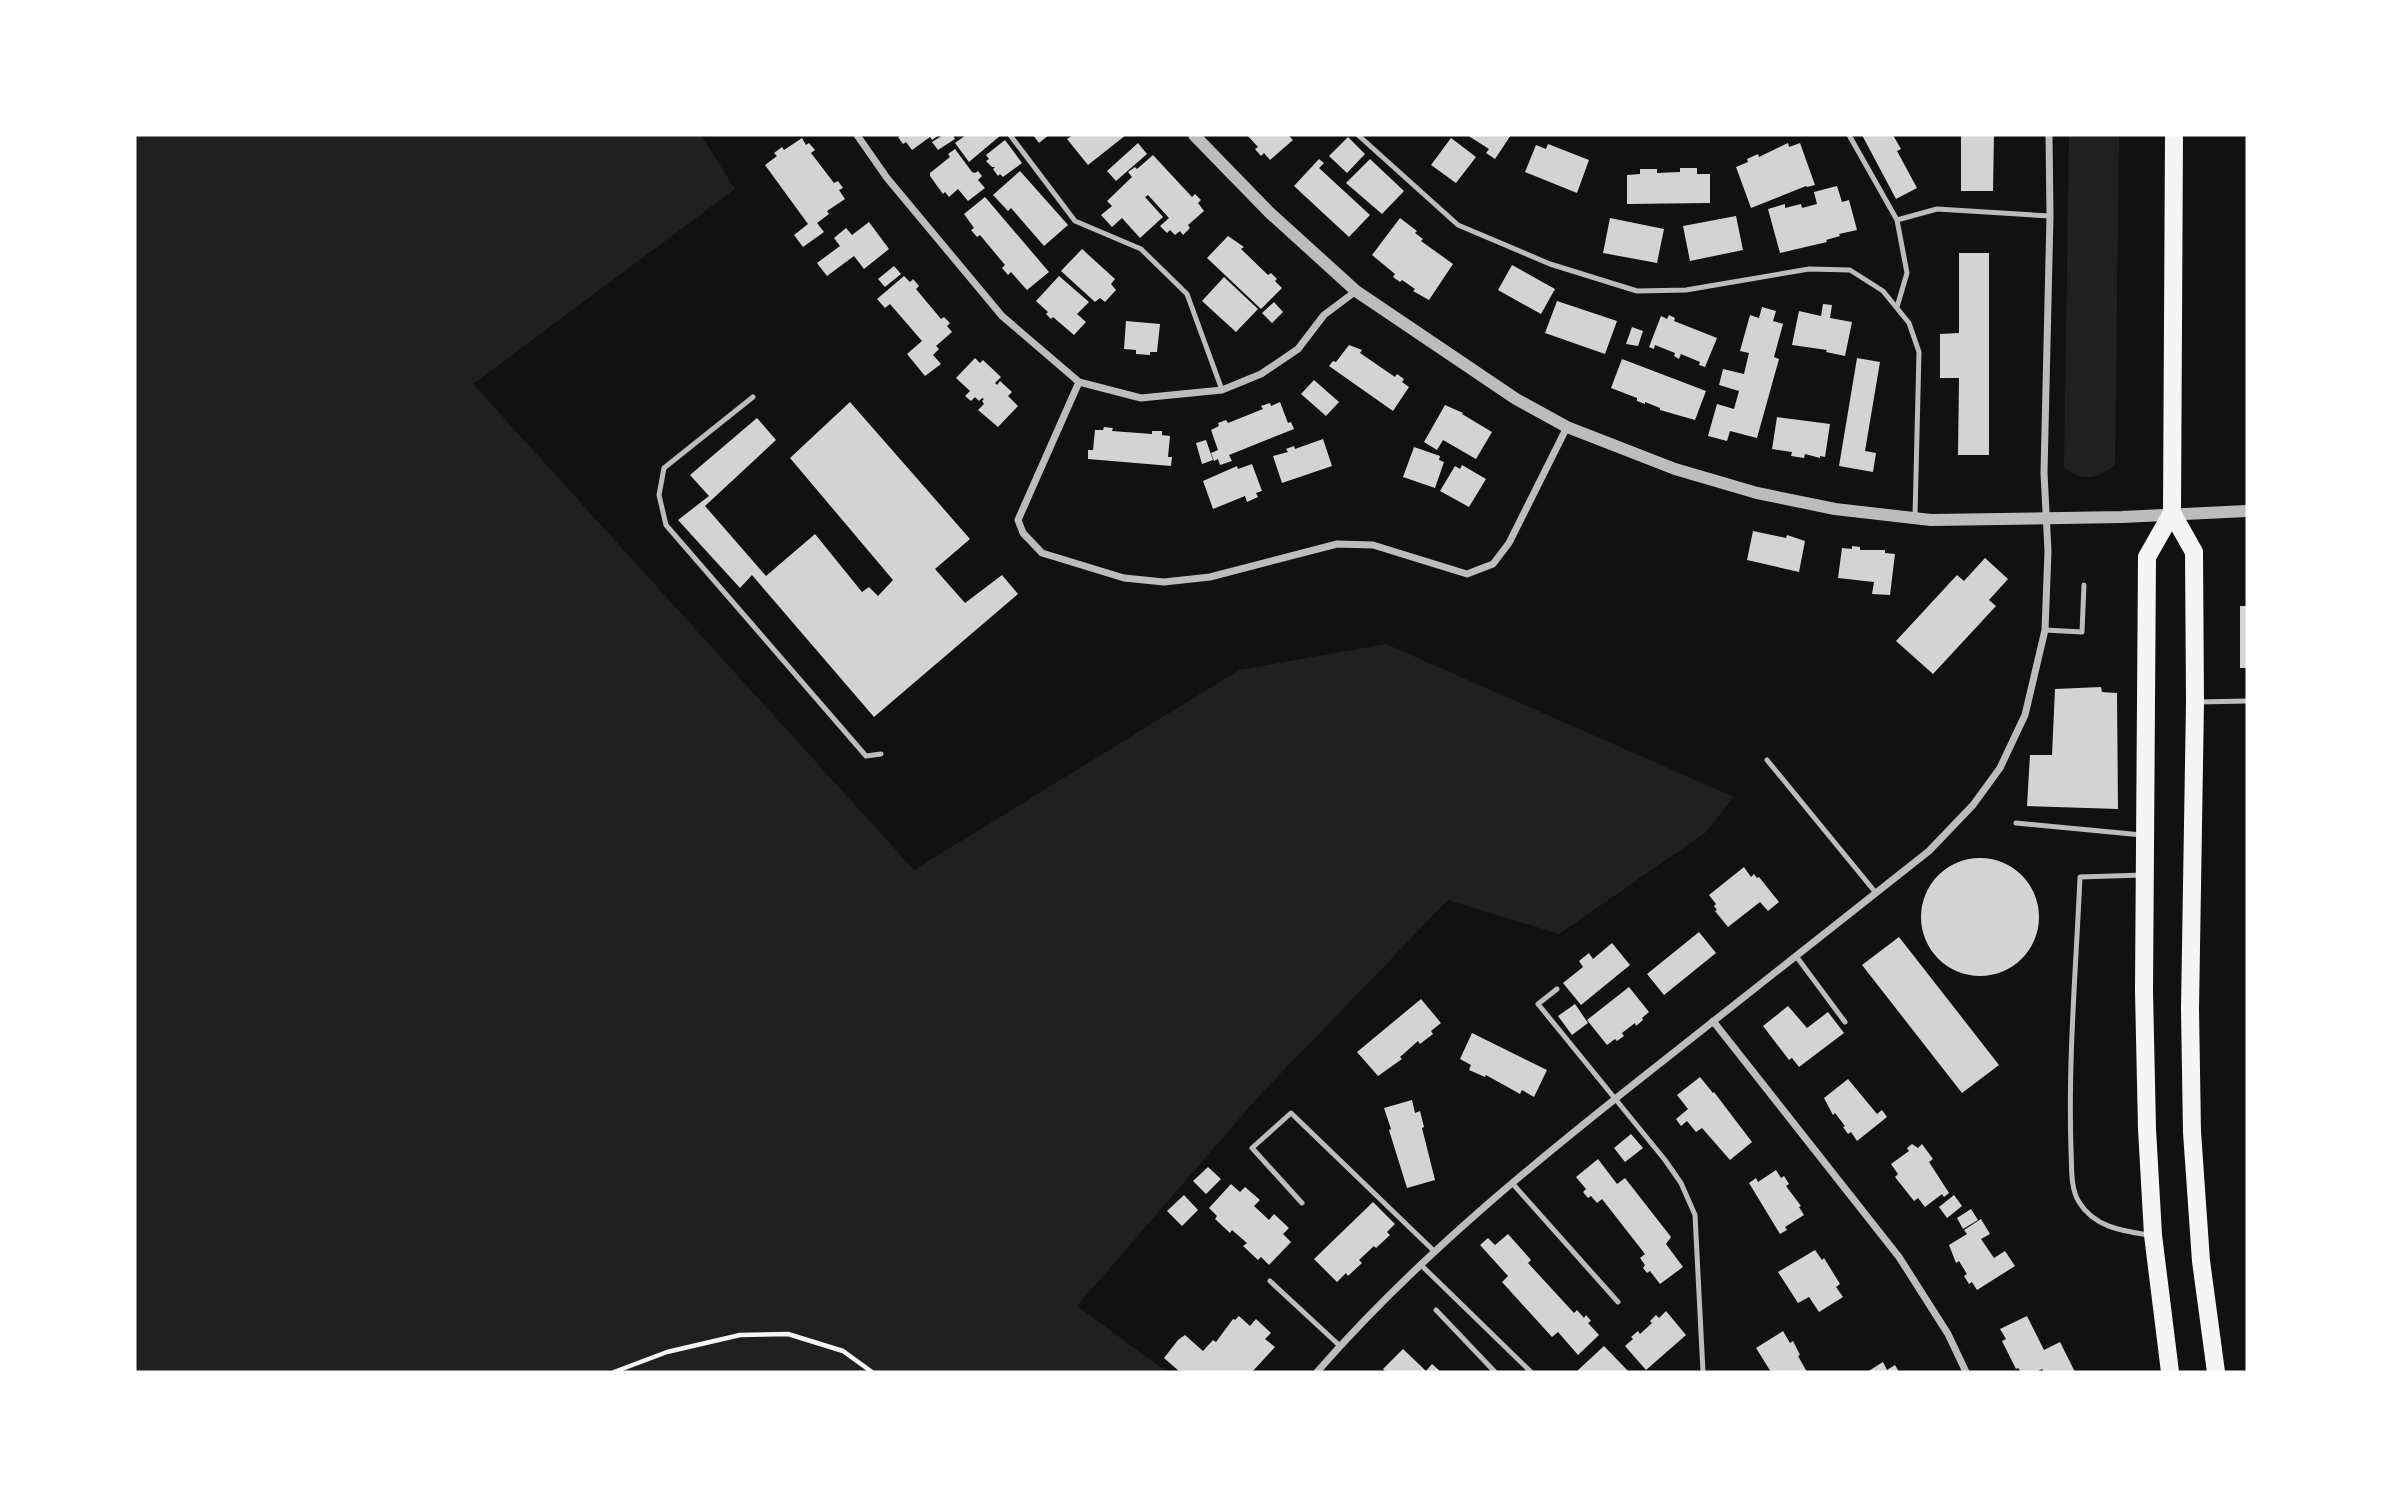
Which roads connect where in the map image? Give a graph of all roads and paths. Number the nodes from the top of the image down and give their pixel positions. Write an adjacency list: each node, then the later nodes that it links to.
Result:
1 (857, 135): 12 (street)
2 (1010, 135): 13 (lane)
3 (1194, 135): 10 (street)
4 (1358, 135): 11 (lane)
5 (1849, 135): 9 (lane)
6 (2049, 135): 8 (street)
7 (2174, 135): 17 (main road)
8 (2050, 216): 9 (lane); 19 (street)
9 (1897, 220): 11 (lane)
10 (1356, 291): 13 (street); 15 (street)
11 (1896, 307): 18 (lane)
12 (1079, 382): 13 (street); 15 (street)
13 (1222, 390)
14 (753, 397): 24 (lane)
15 (1567, 427): 18 (street)
16 (2247, 511): 17 (street)
17 (2172, 513): 19 (street); 23 (main road); 27 (main road)
18 (1915, 518): 19 (street)
19 (2046, 518): 21 (street)
20 (2084, 585): 21 (lane)
21 (2045, 629): 29 (street)
22 (2247, 701): 23 (lane)
23 (2195, 702): 54 (main road)
24 (881, 754)
25 (1767, 761): 29 (lane)
26 (2017, 823): 27 (lane)
27 (2146, 836): 28 (main road)
28 (2146, 875): 37 (main road); 37 (lane)
29 (1876, 893): 30 (street)
30 (1796, 956): 32 (street); 33 (lane)
31 (1557, 989): 34 (lane)
32 (1713, 1021): 34 (street); 52 (street)
33 (1845, 1021)
34 (1615, 1099): 35 (street); 51 (lane)
35 (1513, 1183): 38 (street); 41 (lane)
36 (1303, 1203): 38 (lane)
37 (2153, 1235): 53 (main road)
38 (1434, 1251): 39 (street)
39 (1420, 1264): 43 (street); 50 (lane)
40 (1270, 1281): 43 (lane)
41 (1618, 1302)
42 (1436, 1310): 49 (lane)
43 (1340, 1346): 48 (street)
44 (630, 1366): 45 (path); 46 (path); 47 (path)
45 (614, 1372)
46 (627, 1372)
47 (872, 1372)
48 (1317, 1372)
49 (1495, 1372)
50 (1531, 1372)
51 (1703, 1372)
52 (1966, 1372)
53 (2170, 1372)
54 (2216, 1372)

